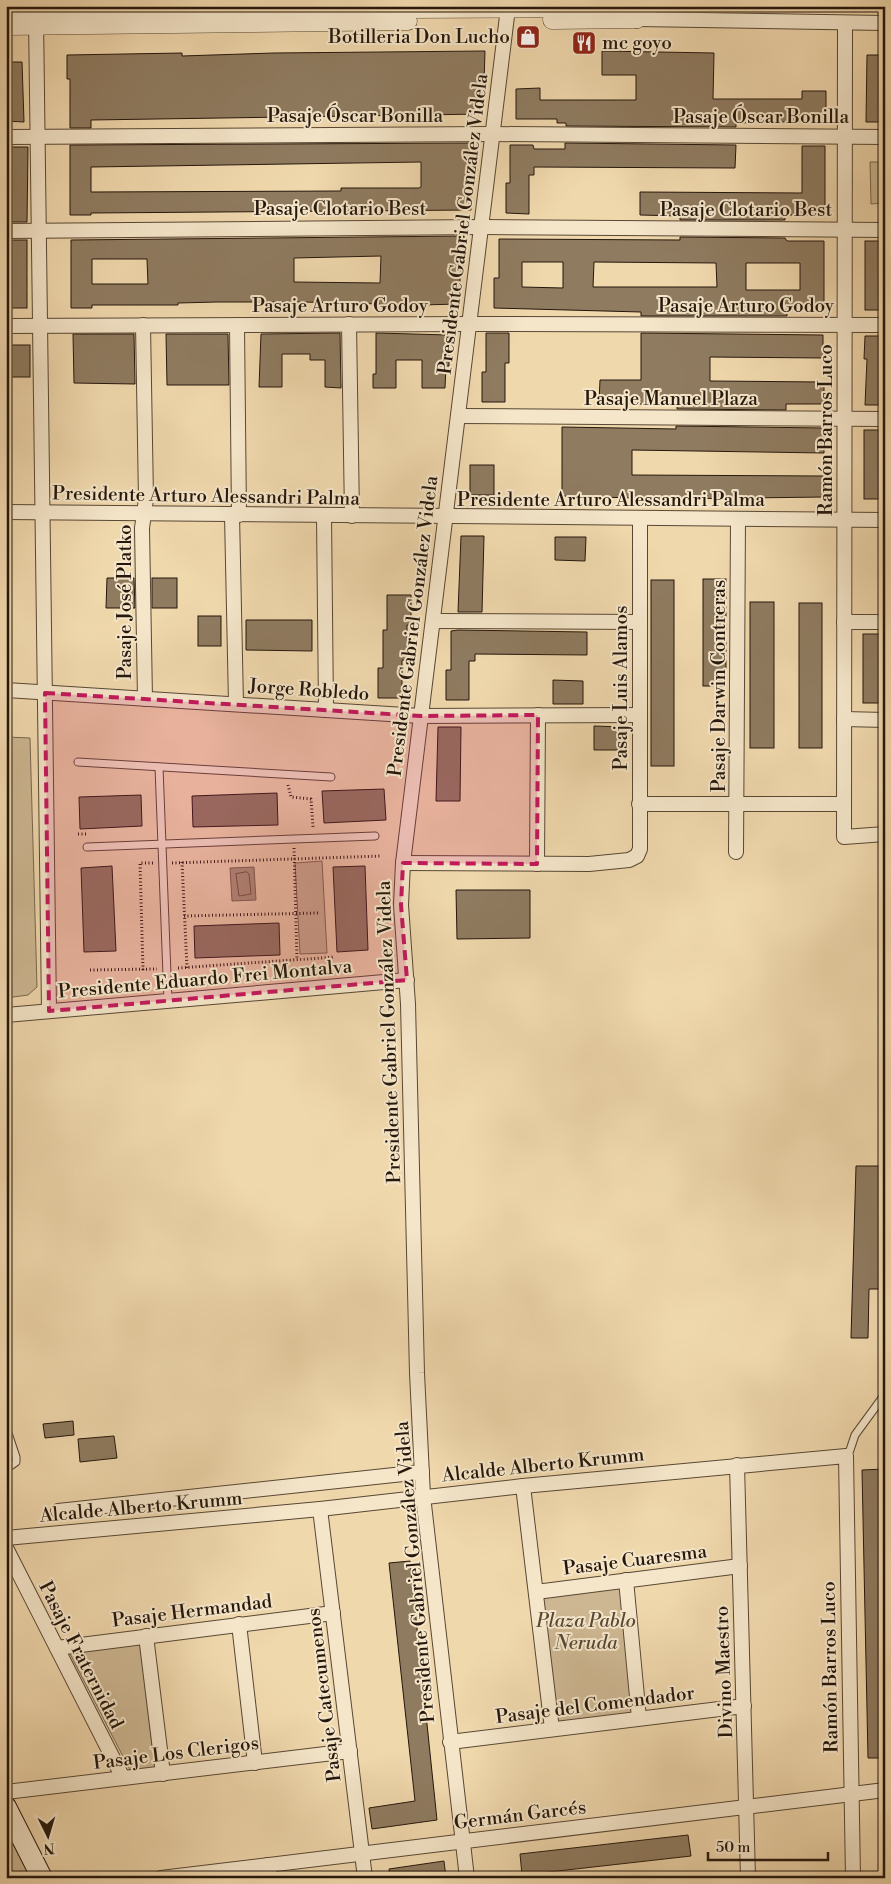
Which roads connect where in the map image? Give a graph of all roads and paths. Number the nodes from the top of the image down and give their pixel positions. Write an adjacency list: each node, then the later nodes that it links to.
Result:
1 (650, 6): 6 (street)
2 (6, 11): 5 (street)
3 (611, 11): 4 (street); 6 (street)
4 (507, 14): 5 (street); 10 (street, Presidente Gabriel González Videla)
5 (36, 19): 9 (street); 12 (street)
6 (637, 19): 7 (street)
7 (845, 23): 8 (street); 13 (street, Ramón Barros Luco)
8 (885, 23)
9 (6, 26)
10 (493, 134): 12 (street, Pasaje Óscar Bonilla); 13 (street, Pasaje Óscar Bonilla); 15 (street, Presidente Gabriel González Videla)
11 (6, 137): 12 (street, Pasaje Óscar Bonilla)
12 (38, 137): 16 (street)
13 (845, 137): 14 (street, Pasaje Óscar Bonilla); 17 (street, Ramón Barros Luco)
14 (885, 137)
15 (481, 227): 16 (street, Pasaje Clotario Best); 17 (street, Pasaje Clotario Best); 21 (street, Presidente Gabriel González Videla)
16 (39, 230): 19 (street, Pasaje Clotario Best); 27 (street)
17 (845, 230): 18 (street, Pasaje Clotario Best); 24 (street, Ramón Barros Luco)
18 (885, 230)
19 (6, 231)
20 (349, 324): 21 (street, Pasaje Arturo Godoy); 23 (street, Pasaje Arturo Godoy); 36 (street)
21 (469, 324): 24 (street, Pasaje Arturo Godoy); 28 (street, Presidente Gabriel González Videla)
22 (143, 325): 23 (street, Pasaje Arturo Godoy); 27 (street, Pasaje Arturo Godoy); 33 (street, Pasaje José Platko)
23 (237, 325): 34 (street)
24 (845, 325): 25 (street, Pasaje Arturo Godoy); 29 (street, Ramón Barros Luco)
25 (885, 325)
26 (6, 326): 27 (street, Pasaje Arturo Godoy)
27 (40, 326): 32 (street)
28 (458, 416): 29 (street, Pasaje Manuel Plaza); 37 (street, Presidente Gabriel González Videla)
29 (844, 418): 30 (street, Pasaje Manuel Plaza); 40 (street, Ramón Barros Luco)
30 (885, 419)
31 (6, 512): 32 (street, Presidente Arturo Alessandri Palma)
32 (43, 512): 33 (street, Presidente Arturo Alessandri Palma); 47 (street)
33 (144, 514): 34 (street, Presidente Arturo Alessandri Palma); 48 (street, Pasaje José Platko)
34 (236, 515): 35 (street, Presidente Arturo Alessandri Palma); 49 (street)
35 (324, 516): 36 (street, Presidente Arturo Alessandri Palma); 50 (street)
36 (352, 516): 37 (street, Presidente Arturo Alessandri Palma)
37 (445, 518): 38 (street, Presidente Arturo Alessandri Palma); 42 (street, Presidente Gabriel González Videla)
38 (640, 519): 39 (street, Presidente Arturo Alessandri Palma); 43 (street, Pasaje Luis Alamos)
39 (738, 519): 40 (street, Presidente Arturo Alessandri Palma); 61 (street, Pasaje Darwin Contreras)
40 (844, 520): 41 (street, Presidente Arturo Alessandri Palma); 44 (street, Ramón Barros Luco)
41 (885, 520)
42 (433, 621): 43 (street); 52 (street, Presidente Gabriel González Videla)
43 (640, 622): 51 (street, Pasaje Luis Alamos)
44 (844, 622): 45 (street); 54 (street, Ramón Barros Luco)
45 (885, 622)
46 (6, 690): 47 (street, Jorge Robledo)
47 (45, 693): 48 (street, Jorge Robledo); 87 (street)
48 (145, 699): 49 (street, Jorge Robledo)
49 (236, 704): 50 (street, Jorge Robledo)
50 (326, 710): 52 (street, Jorge Robledo)
51 (640, 715): 53 (street, Jorge Robledo); 60 (street, Pasaje Luis Alamos)
52 (421, 716): 53 (street, Jorge Robledo); 74 (street, Presidente Gabriel González Videla)
53 (538, 716): 75 (street)
54 (844, 720): 55 (street); 62 (street, Ramón Barros Luco)
55 (885, 720)
56 (78, 762): 57 (lane)
57 (159, 767): 58 (lane); 67 (lane)
58 (331, 777)
59 (281, 785): 63 (path)
60 (639, 804): 61 (street); 75 (street, Pasaje Luis Alamos)
61 (737, 804): 62 (street); 69 (street, Pasaje Darwin Contreras)
62 (844, 804): 64 (street, Ramón Barros Luco)
63 (313, 827)
64 (885, 834)
65 (375, 836): 66 (lane)
66 (294, 839): 67 (lane); 71 (path)
67 (162, 844): 68 (lane); 73 (lane)
68 (88, 847)
69 (736, 852)
70 (381, 856): 71 (path)
71 (294, 860): 72 (path); 77 (path)
72 (182, 862): 73 (path); 78 (path)
73 (162, 863): 82 (lane); 84 (path)
74 (403, 863): 75 (street); 85 (street, Presidente Gabriel González Videla)
75 (537, 864)
76 (318, 913): 77 (path)
77 (296, 914): 78 (path); 80 (path)
78 (184, 916): 81 (path)
79 (335, 957): 80 (path)
80 (297, 960): 81 (path)
81 (187, 968): 82 (path)
82 (167, 969): 84 (path); 86 (lane)
83 (90, 970): 84 (path)
84 (143, 970)
85 (407, 980): 86 (street, Presidente Eduardo Frei Montalva); 94 (street, Presidente Gabriel González Videla)
86 (168, 1001): 87 (street, Presidente Eduardo Frei Montalva)
87 (49, 1011): 88 (street, Presidente Eduardo Frei Montalva)
88 (6, 1015)
89 (885, 1394): 91 (lane)
90 (6, 1427): 93 (lane)
91 (846, 1456): 92 (street, Alcalde Alberto Krumm); 118 (street, Ramón Barros Luco)
92 (737, 1465): 95 (street, Alcalde Alberto Krumm); 101 (street, Divino Maestro)
93 (6, 1469)
94 (422, 1472): 96 (street, Presidente Gabriel González Videla); 98 (street)
95 (523, 1486): 96 (street, Alcalde Alberto Krumm); 103 (street)
96 (423, 1496): 97 (street, Alcalde Alberto Krumm); 111 (street, Presidente Gabriel González Videla)
97 (320, 1509): 99 (street, Alcalde Alberto Krumm); 104 (street, Pasaje Catecumenos)
98 (58, 1511)
99 (6, 1538)
100 (6, 1548): 107 (street, Pasaje Fraternidad)
101 (740, 1566): 102 (street, Pasaje Cuaresma); 108 (street, Divino Maestro)
102 (626, 1580): 103 (street, Pasaje Cuaresma); 109 (street)
103 (536, 1592): 110 (street)
104 (333, 1613): 105 (street, Pasaje Hermandad); 112 (street, Pasaje Catecumenos)
105 (239, 1624): 106 (street, Pasaje Hermandad); 113 (street)
106 (146, 1636): 107 (street, Pasaje Hermandad); 114 (street)
107 (57, 1648): 115 (street, Pasaje Fraternidad)
108 (744, 1706): 109 (street, Pasaje del Comendador); 120 (street, Divino Maestro)
109 (640, 1718): 110 (street, Pasaje del Comendador)
110 (552, 1729): 111 (street, Pasaje del Comendador)
111 (450, 1742): 121 (street, Presidente Gabriel González Videla)
112 (350, 1751): 113 (street, Pasaje Los Clerigos); 122 (street, Pasaje Catecumenos)
113 (255, 1763): 114 (street, Pasaje Los Clerigos)
114 (163, 1774): 115 (street, Pasaje Los Clerigos)
115 (123, 1778): 117 (street, Pasaje Los Clerigos)
116 (885, 1790): 118 (street, Germán Garcés)
117 (6, 1792)
118 (851, 1794): 120 (street, Germán Garcés); 131 (street, Ramón Barros Luco)
119 (6, 1807): 127 (main road)
120 (746, 1807): 121 (street, Germán Garcés); 130 (street, Divino Maestro)
121 (462, 1841): 122 (street, Germán Garcés); 129 (street, Presidente Gabriel González Videla)
122 (362, 1854): 124 (street, Germán Garcés); 128 (street, Pasaje Catecumenos)
123 (6, 1861): 126 (path)
124 (269, 1871): 125 (street, Germán Garcés)
125 (168, 1877)
126 (15, 1878)
127 (42, 1878)
128 (365, 1878)
129 (467, 1878)
130 (748, 1878)
131 (853, 1878)

